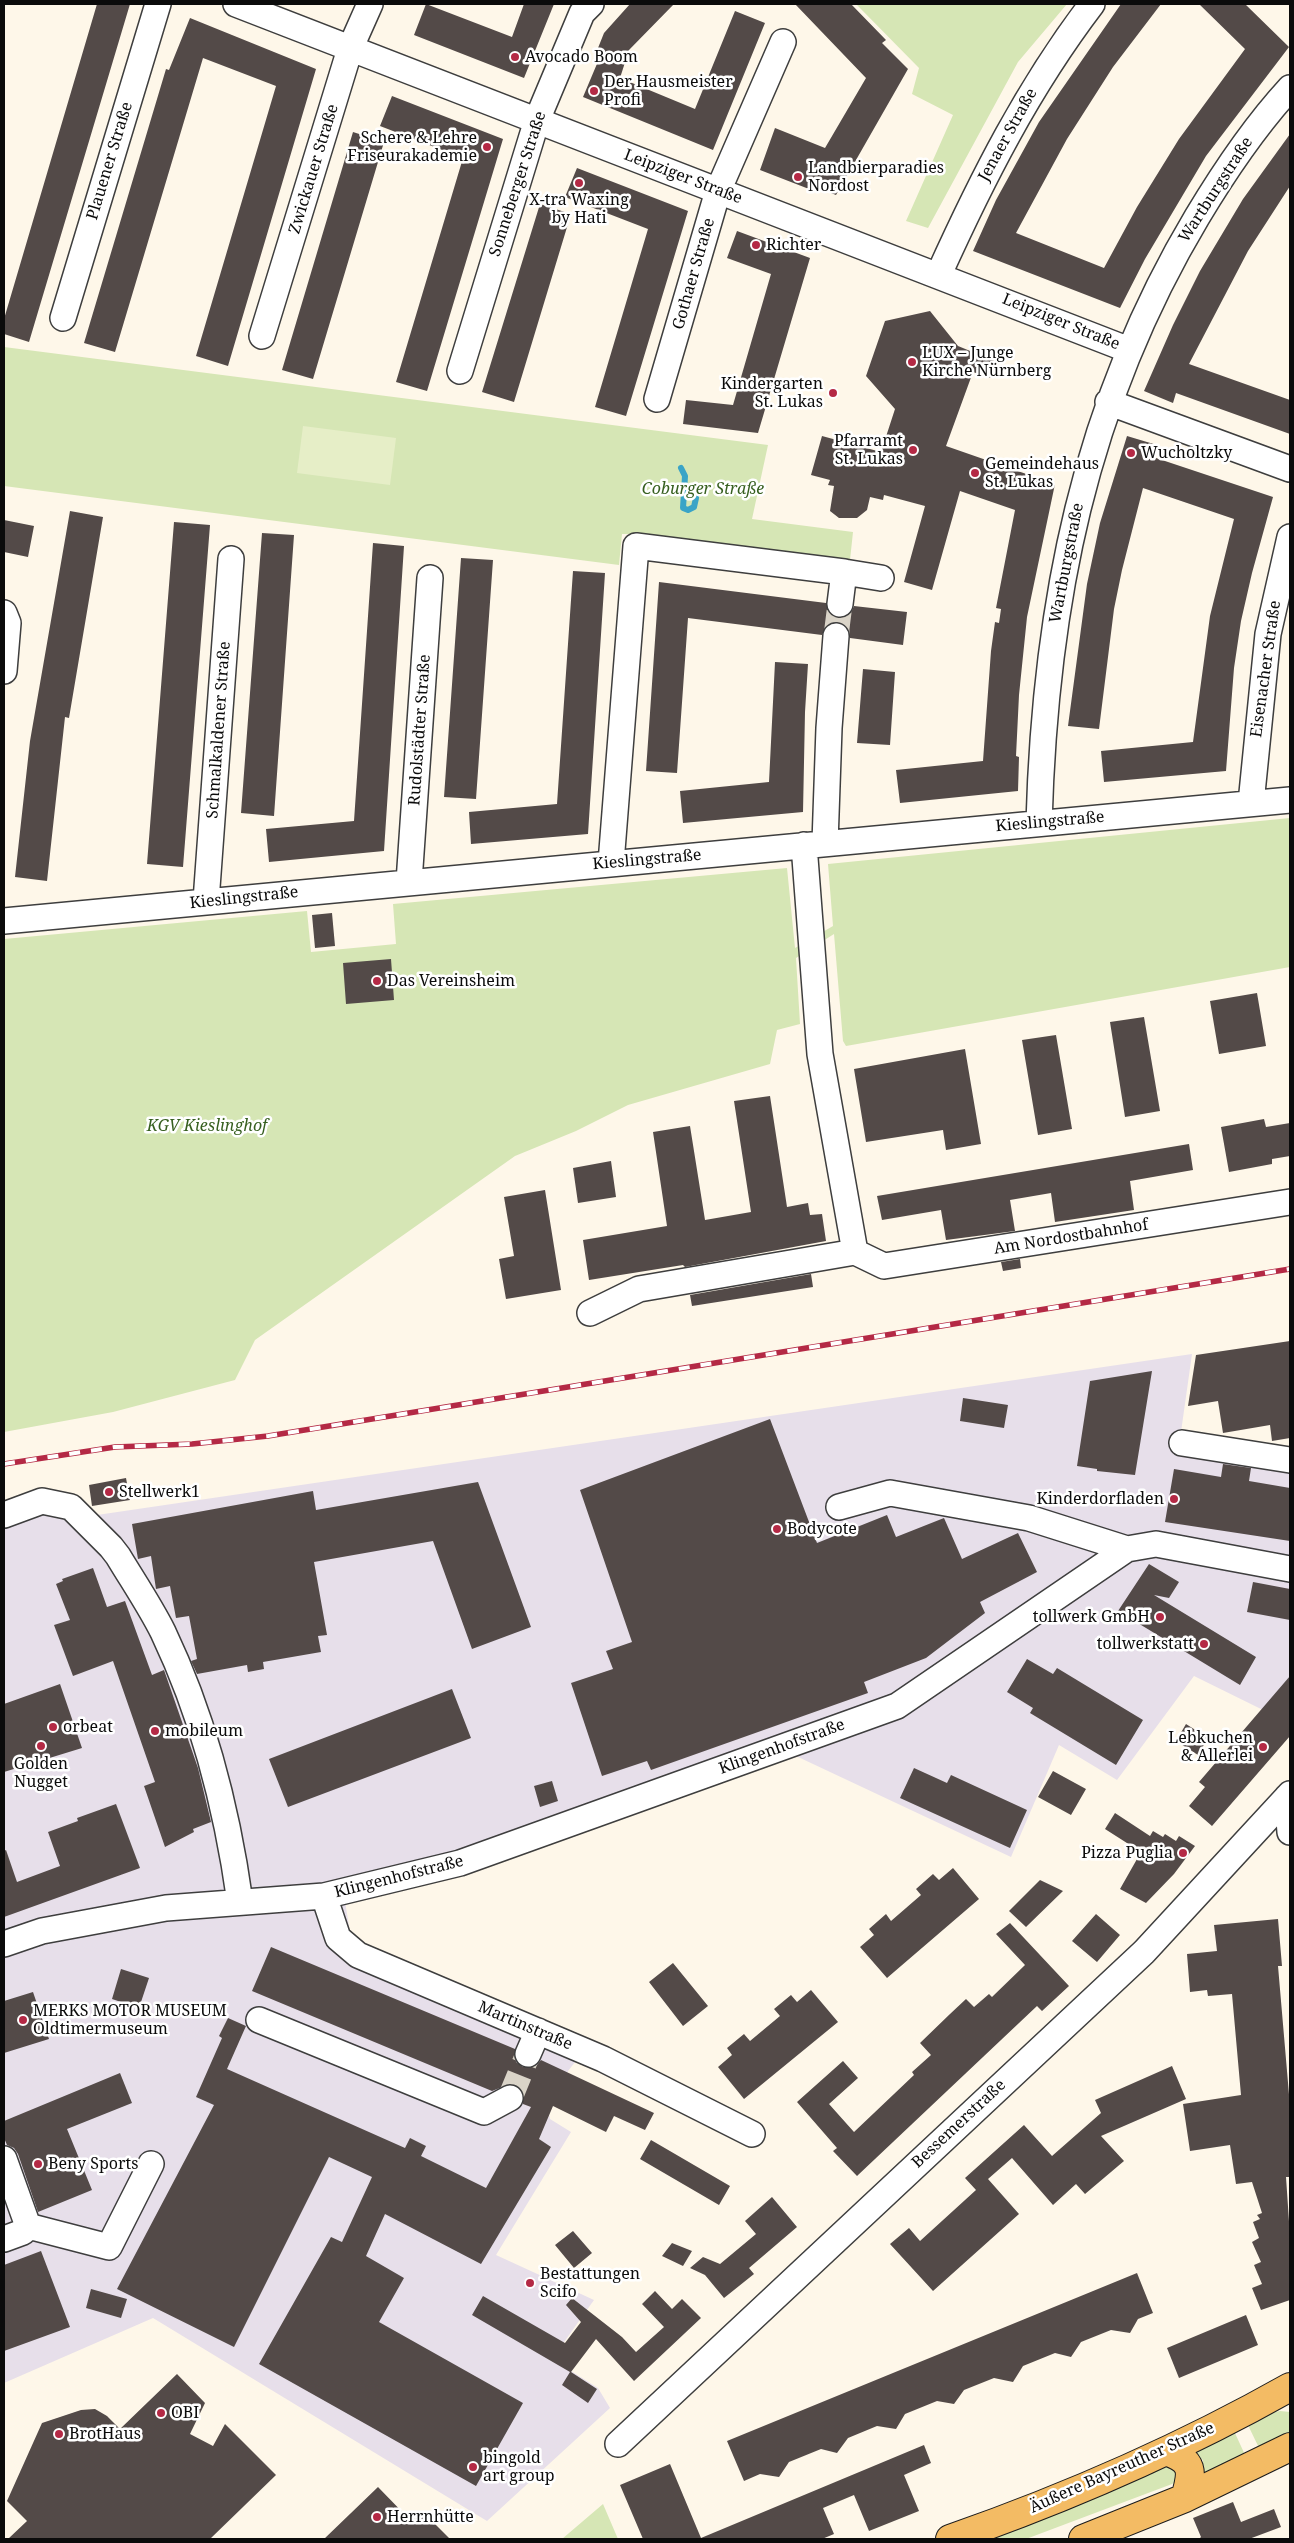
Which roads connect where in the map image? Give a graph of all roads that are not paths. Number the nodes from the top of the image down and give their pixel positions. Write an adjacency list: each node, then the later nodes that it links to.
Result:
1 (158, 4): 12 (street, Plauener Straße)
2 (236, 4): 7 (street, Leipziger Straße)
3 (370, 4): 7 (street, Zwickauer Straße)
4 (591, 4): 9 (street, Sonneberger Straße)
5 (1092, 4): 11 (street, Jenaer Straße)
6 (783, 42): 10 (street, Gothaer Straße)
7 (350, 49): 9 (street, Leipziger Straße); 13 (street, Zwickauer Straße)
8 (1290, 88): 14 (street, Wartburgstraße)
9 (537, 120): 10 (street, Leipziger Straße); 15 (street, Sonneberger Straße)
10 (718, 191): 11 (street, Leipziger Straße); 16 (street, Gothaer Straße)
11 (939, 274): 14 (street, Leipziger Straße)
12 (63, 318)
13 (262, 336)
14 (1129, 350): 17 (street, Wartburgstraße)
15 (460, 371)
16 (657, 399)
17 (1108, 402): 18 (street); 30 (street, Wartburgstraße)
18 (1290, 469)
19 (1290, 537): 29 (street, Eisenacher Straße)
20 (231, 559): 34 (street, Schmalkaldener Straße)
21 (844, 572): 23 (street); 24 (street); 32 (street)
22 (430, 578): 33 (street, Rudolstädter Straße)
23 (881, 578)
24 (840, 604)
25 (4, 612): 27 (street)
26 (836, 636): 31 (street)
27 (4, 671)
28 (1290, 800): 29 (street, Kieslingstraße)
29 (1252, 803): 30 (street, Kieslingstraße)
30 (1039, 823): 31 (street, Kieslingstraße)
31 (815, 844): 32 (street, Kieslingstraße); 37 (street)
32 (611, 863): 33 (street, Kieslingstraße)
33 (409, 882): 34 (street, Kieslingstraße)
34 (206, 901): 35 (street, Kieslingstraße)
35 (4, 921)
36 (1290, 1202): 37 (street, Am Nordostbahnhof)
37 (855, 1252): 38 (street)
38 (590, 1312)
39 (1182, 1443): 40 (street)
40 (1290, 1460)
41 (838, 1507): 43 (street)
42 (4, 1515): 48 (street)
43 (1127, 1549): 44 (street, Klingenhofstraße); 47 (street, Klingenhofstraße)
44 (1290, 1570)
45 (1289, 1796): 46 (street); 60 (street, Bessemerstraße)
46 (1290, 1832)
47 (324, 1896): 48 (street, Klingenhofstraße); 51 (street, Martinstraße)
48 (240, 1902): 49 (street, Klingenhofstraße)
49 (4, 1944)
50 (259, 2020): 53 (street)
51 (538, 2032): 52 (street); 54 (street, Martinstraße)
52 (528, 2054)
53 (510, 2098)
54 (752, 2134)
55 (4, 2159): 57 (street)
56 (151, 2164): 57 (street)
57 (28, 2226): 58 (street)
58 (4, 2239)
59 (1290, 2387): 62 (main road, Äußere Bayreuther Straße)
60 (618, 2444)
61 (1290, 2447): 63 (main road)
62 (1166, 2451): 63 (main road); 64 (main road, Äußere Bayreuther Straße)
63 (1185, 2498): 65 (main road)
64 (950, 2539)
65 (1084, 2539)

